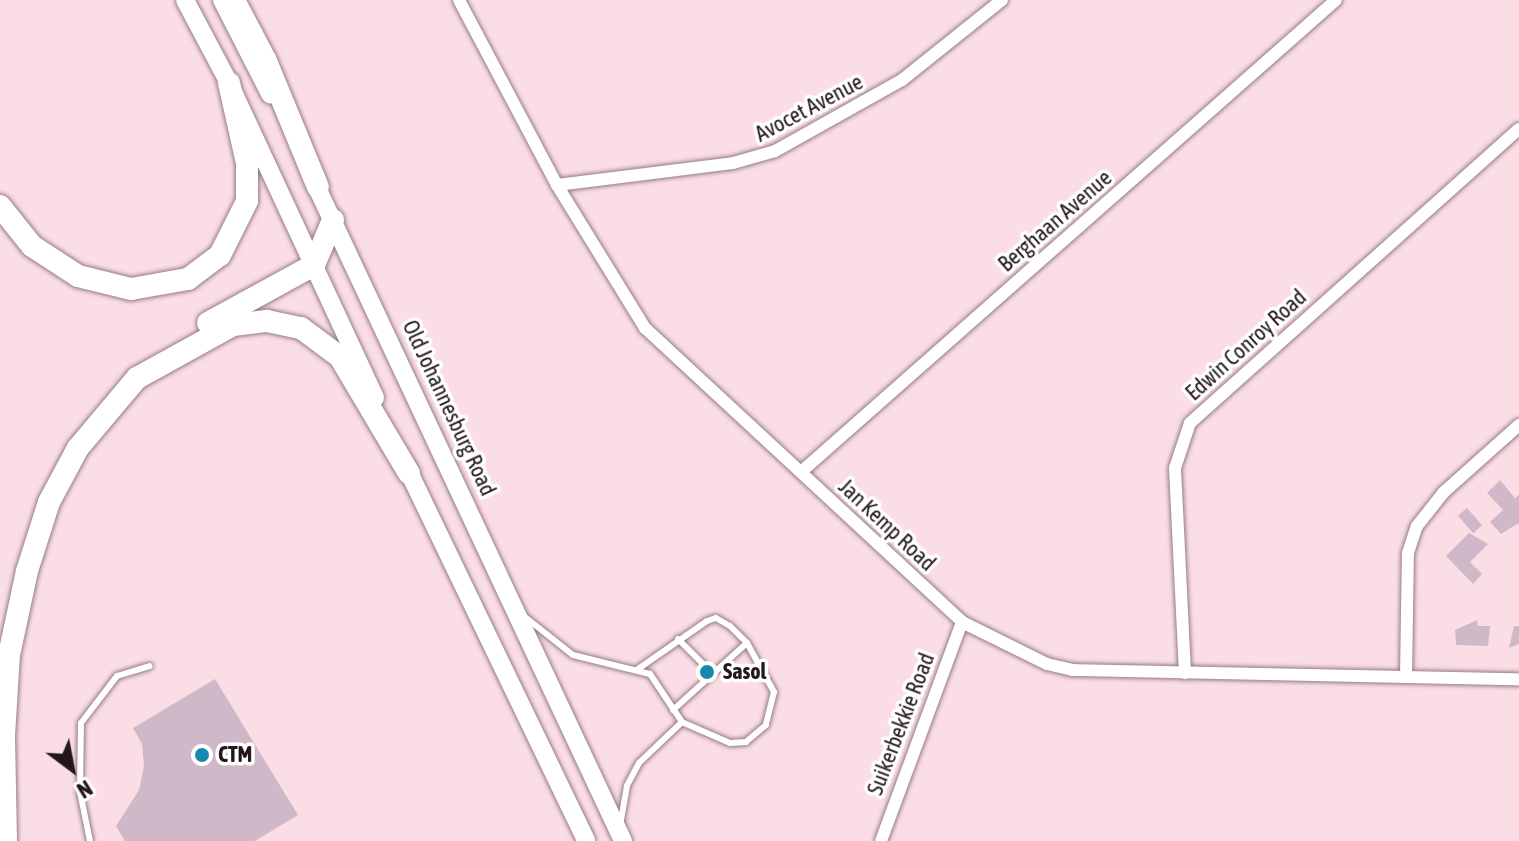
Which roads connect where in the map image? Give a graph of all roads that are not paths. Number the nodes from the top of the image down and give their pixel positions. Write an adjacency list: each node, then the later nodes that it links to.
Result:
1 (185, 0): 7 (main road)
2 (222, 0): 10 (main road, Old Johannesburg Road)
3 (234, 0): 10 (highway)
4 (1002, 0): 9 (street, Avocet Avenue)
5 (1336, 0): 16 (street, Berghaan Avenue)
6 (462, 1): 9 (street, Jan Kemp Road)
7 (229, 83): 11 (highway); 13 (main road)
8 (1519, 129): 25 (street, Edwin Conroy Road)
9 (557, 185): 16 (street, Jan Kemp Road)
10 (318, 187): 12 (main road, Old Johannesburg Road)
11 (0, 206)
12 (333, 220): 13 (highway); 18 (main road, Old Johannesburg Road)
13 (314, 265): 14 (highway); 17 (main road)
14 (137, 378): 17 (highway); 31 (highway)
15 (1519, 425): 26 (street)
16 (801, 472): 19 (street, Jan Kemp Road)
17 (409, 473): 33 (main road)
18 (519, 611): 23 (lane); 30 (main road, Old Johannesburg Road)
19 (962, 622): 25 (street, Jan Kemp Road); 34 (street, Suikerbekkie Road)
20 (678, 639): 21 (lane); 23 (lane); 24 (lane)
21 (747, 643): 24 (lane); 29 (lane)
22 (150, 666): 32 (lane)
23 (638, 669): 28 (lane)
24 (712, 673): 28 (lane)
25 (1185, 673): 26 (street, Jan Kemp Road)
26 (1406, 677): 27 (street, Jan Kemp Road)
27 (1519, 679)
28 (673, 710): 29 (lane)
29 (682, 722): 30 (lane)
30 (621, 836)
31 (6, 841)
32 (90, 841)
33 (586, 841)
34 (881, 841)

